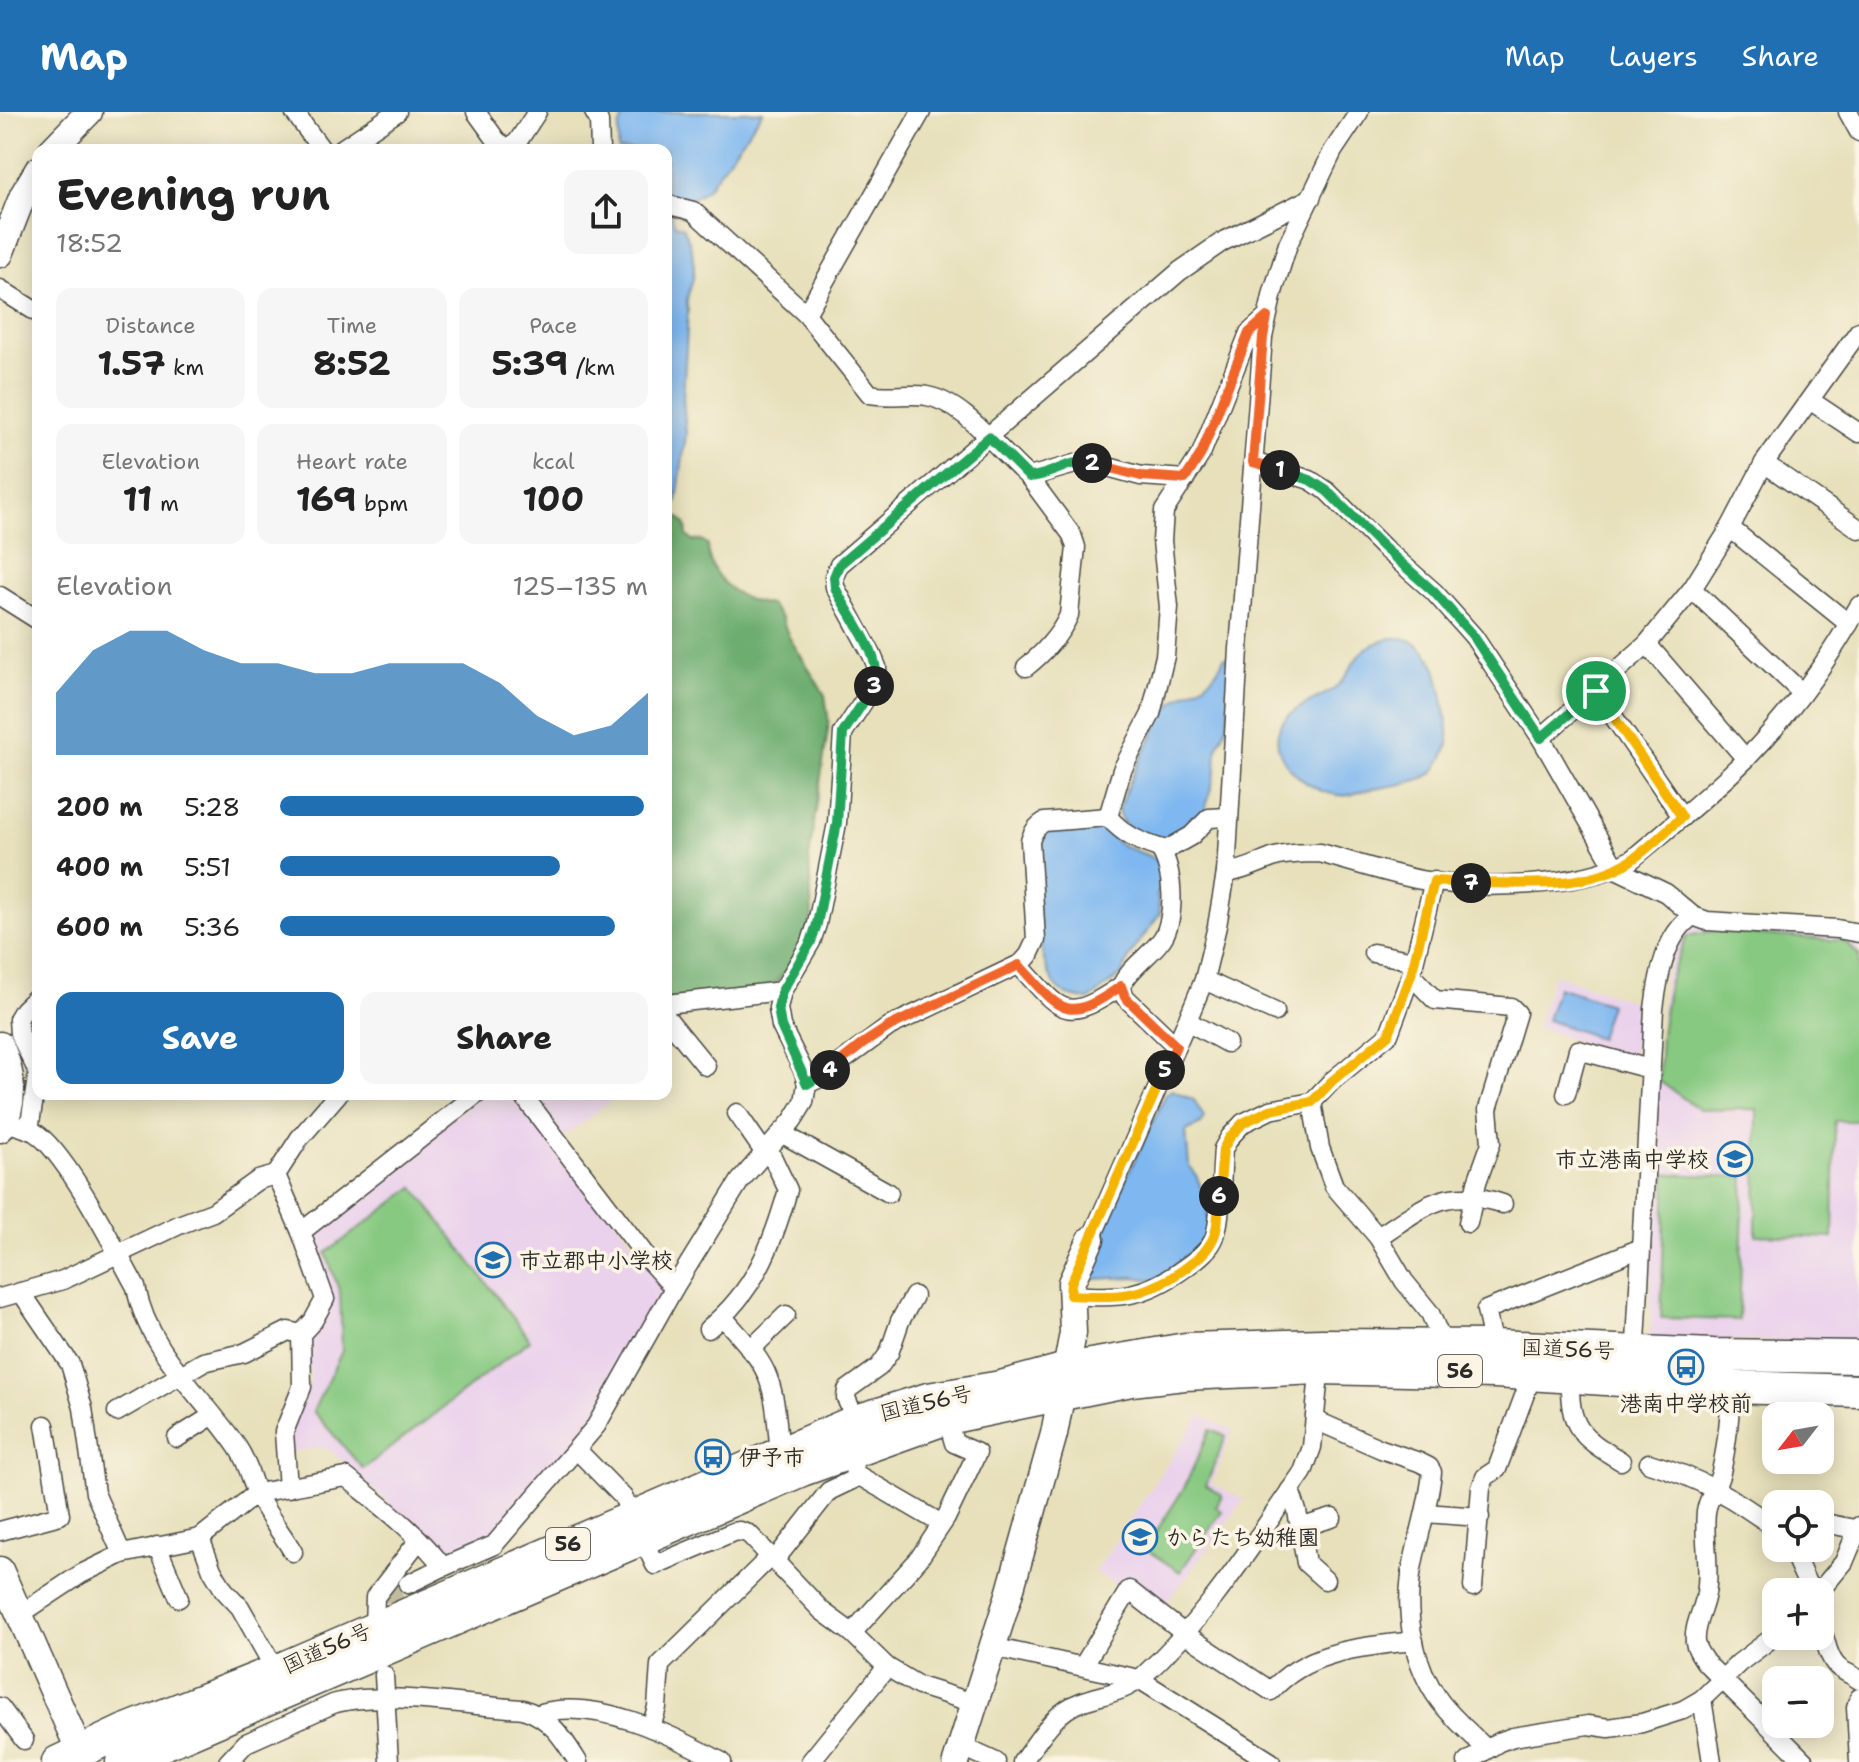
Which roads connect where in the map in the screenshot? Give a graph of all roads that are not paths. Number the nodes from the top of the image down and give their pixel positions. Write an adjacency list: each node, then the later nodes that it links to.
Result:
1 (89, 112): 11 (street)
2 (294, 112): 12 (street)
3 (397, 112): 13 (street)
4 (476, 112): 14 (street)
5 (537, 112): 15 (street)
6 (594, 112): 16 (street)
7 (921, 112): 23 (street)
8 (1848, 112): 10 (street)
9 (1358, 113): 18 (street)
10 (1859, 132)
11 (58, 144)
12 (318, 144)
13 (349, 144)
14 (500, 144)
15 (515, 144)
16 (600, 144)
17 (32, 180): 20 (street)
18 (1311, 198): 24 (street); 28 (street)
19 (672, 206): 23 (street)
20 (0, 254)
21 (0, 289): 22 (street)
22 (32, 309)
23 (806, 314): 28 (street)
24 (1267, 317): 29 (street); 32 (street)
25 (1859, 331): 26 (street)
26 (1811, 401): 27 (street); 30 (street)
27 (1859, 433)
28 (989, 437): 31 (street); 60 (street)
29 (1253, 462): 44 (street); 47 (street)
30 (1764, 463): 33 (street); 34 (street)
31 (1029, 477): 32 (street); 41 (street)
32 (1185, 479): 46 (street)
33 (1730, 528): 35 (street); 39 (street)
34 (1859, 529)
35 (1692, 589): 40 (street); 43 (street)
36 (0, 596): 38 (street)
37 (1859, 606): 39 (street)
38 (32, 616)
39 (1849, 624): 43 (street)
40 (1647, 644): 42 (street); 45 (street)
41 (1026, 667)
42 (1596, 691): 44 (street); 48 (street)
43 (1802, 693): 45 (street)
44 (1541, 738): 50 (street)
45 (1746, 759): 48 (street)
46 (1108, 817): 49 (street); 56 (street)
47 (1228, 817): 49 (street); 51 (street)
48 (1682, 817): 50 (street)
49 (1159, 848): 59 (street)
50 (1616, 869): 52 (street); 53 (street)
51 (1226, 873): 52 (street); 58 (street)
52 (1434, 881): 57 (street)
53 (1693, 916): 54 (street); 71 (street)
54 (1859, 933)
55 (1373, 953): 57 (street)
56 (1019, 965): 59 (street); 73 (street)
57 (1413, 968): 78 (street); 85 (street)
58 (1204, 980): 63 (street); 64 (street)
59 (1121, 986): 68 (street)
60 (782, 991): 62 (street); 73 (street)
61 (32, 1002): 69 (street)
62 (672, 1003)
63 (1275, 1012)
64 (1187, 1021): 66 (street); 68 (street)
65 (672, 1024): 70 (street)
66 (1227, 1043)
67 (0, 1045): 80 (street)
68 (1176, 1046): 90 (street)
69 (32, 1060)
70 (706, 1066)
71 (1650, 1069): 74 (street); 91 (street)
72 (32, 1084): 80 (street)
73 (807, 1084): 81 (street)
74 (1566, 1094)
75 (333, 1100): 83 (street)
76 (469, 1100): 88 (street)
77 (527, 1100): 93 (street)
78 (1312, 1102): 89 (street); 95 (street)
79 (737, 1113): 82 (street)
80 (11, 1127): 92 (street)
81 (781, 1133): 82 (street); 84 (street)
82 (766, 1150): 93 (street); 102 (street)
83 (276, 1175): 88 (street); 92 (street)
84 (889, 1193)
85 (1475, 1195): 86 (street); 87 (street); 89 (street)
86 (1503, 1204)
87 (1468, 1223)
88 (301, 1232): 99 (street)
89 (1378, 1237): 100 (street)
90 (1091, 1239): 95 (street)
91 (1641, 1248): 101 (street); 105 (street)
92 (118, 1254): 94 (street); 107 (street)
93 (674, 1288): 119 (street)
94 (21, 1292): 97 (street); 142 (street)
95 (1070, 1295): 110 (street)
96 (914, 1296): 116 (street)
97 (0, 1298)
98 (786, 1315): 102 (street)
99 (301, 1334): 107 (street); 124 (street)
100 (1444, 1346): 101 (highway, 国道56号 / 56); 103 (highway, 国道56号 / 56)
101 (1494, 1346): 105 (highway, 国道56号 / 56)
102 (750, 1350): 120 (street)
103 (1321, 1357): 108 (highway, 国道56号 / 56); 110 (highway, 国道56号 / 56); 115 (street)
104 (1859, 1357): 106 (highway, 国道56号 / 56)
105 (1635, 1366): 106 (highway, 国道56号 / 56); 109 (highway, 国道56号 / 56)
106 (1732, 1371): 111 (highway, 国道56号 / 56); 125 (street)
107 (182, 1374): 112 (street); 113 (street)
108 (1532, 1375): 109 (highway, 国道56号 / 56); 129 (street)
109 (1570, 1378): 121 (street)
110 (1064, 1381): 114 (highway, 国道56号 / 56); 116 (highway, 国道56号 / 56); 157 (street)
111 (1859, 1391)
112 (117, 1412)
113 (212, 1416): 118 (street); 127 (street)
114 (947, 1418): 122 (highway, 国道56号 / 56); 132 (street)
115 (1315, 1420): 126 (street); 128 (street)
116 (856, 1421): 120 (highway, 国道56号 / 56)
117 (45, 1425): 137 (street)
118 (177, 1438)
119 (577, 1450): 134 (street); 144 (street)
120 (780, 1453): 134 (highway, 国道56号 / 56)
121 (1621, 1461)
122 (852, 1463): 132 (street); 134 (highway, 国道56号 / 56); 143 (street)
123 (1649, 1463): 125 (street)
124 (288, 1488): 127 (street); 139 (street)
125 (1714, 1489): 131 (street); 163 (street)
126 (1290, 1490): 135 (street); 154 (street)
127 (257, 1493): 138 (street); 141 (street)
128 (1425, 1513): 129 (street); 155 (street)
129 (1480, 1517): 149 (street)
130 (1332, 1518): 135 (street)
131 (1762, 1518)
132 (942, 1524): 153 (street)
133 (1834, 1524): 136 (street)
134 (639, 1527): 143 (street); 152 (highway, 国道56号 / 56); 165 (highway, 国道56号 / 56)
135 (1299, 1528): 147 (street)
136 (1859, 1528): 146 (street)
137 (0, 1531)
138 (200, 1538): 140 (street); 165 (street)
139 (419, 1540): 144 (street); 152 (street)
140 (157, 1546): 142 (street); 150 (street)
141 (293, 1552)
142 (122, 1554): 151 (street)
143 (773, 1558): 153 (street); 172 (street)
144 (443, 1567): 148 (street)
145 (0, 1570): 151 (street)
146 (1831, 1578)
147 (1325, 1580)
148 (408, 1584)
149 (1473, 1587)
150 (179, 1598)
151 (19, 1615): 177 (street)
152 (374, 1628): 165 (highway, 国道56号 / 56)
153 (852, 1633): 160 (street)
154 (1185, 1634): 155 (street); 159 (street); 162 (street)
155 (1414, 1641): 174 (street)
156 (1762, 1646): 163 (street)
157 (992, 1647): 159 (street); 169 (street)
158 (1827, 1650): 164 (street)
159 (1083, 1666): 162 (street)
160 (887, 1667): 169 (street); 183 (street)
161 (384, 1675): 167 (street)
162 (1139, 1679): 176 (street); 185 (street)
163 (1723, 1679): 168 (street); 189 (street)
164 (1859, 1680)
165 (288, 1694): 167 (street); 177 (highway, 国道56号 / 56); 178 (highway, 国道56号 / 56); 179 (street)
166 (1859, 1698): 190 (street)
167 (384, 1699): 171 (street); 180 (street)
168 (1702, 1699): 174 (street); 188 (street)
169 (974, 1703): 175 (street)
170 (0, 1707): 173 (street)
171 (538, 1714): 172 (street); 181 (street)
172 (651, 1728): 182 (street)
173 (24, 1740)
174 (1486, 1749): 187 (street)
175 (958, 1754): 184 (street)
176 (1248, 1756): 186 (street)
177 (74, 1759)
178 (122, 1762)
179 (228, 1762)
180 (389, 1762)
181 (578, 1762)
182 (722, 1762)
183 (810, 1762)
184 (996, 1762)
185 (1022, 1762)
186 (1271, 1762)
187 (1467, 1762)
188 (1712, 1762)
189 (1805, 1762)
190 (1859, 1762)

